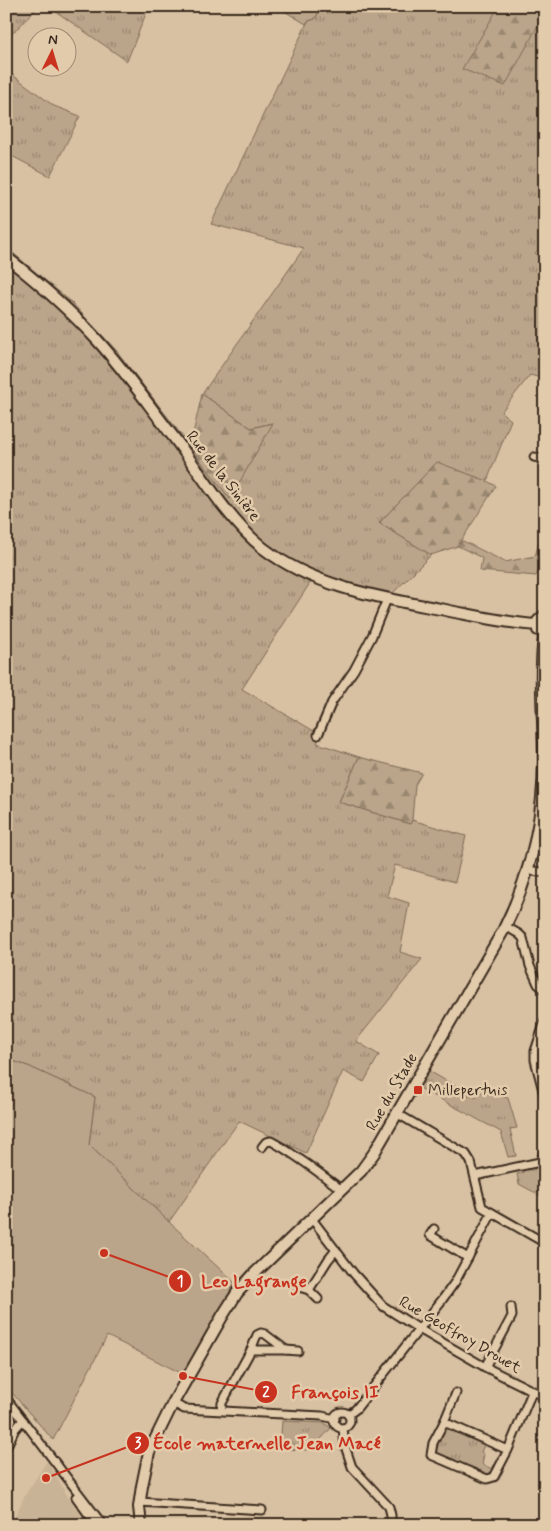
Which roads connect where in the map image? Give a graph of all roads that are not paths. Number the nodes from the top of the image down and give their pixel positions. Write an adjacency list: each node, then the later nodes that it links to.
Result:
1 (6, 256): 4 (street, Rue de la Sinière)
2 (534, 457): 3 (street)
3 (545, 458)
4 (387, 599): 6 (street, Rue de la Sinière); 8 (street)
5 (545, 615): 6 (street)
6 (537, 625): 7 (street)
7 (545, 637): 9 (street, Rue du Stade)
8 (318, 734)
9 (544, 760): 10 (street, Rue du Stade)
10 (528, 870): 11 (street); 12 (street, Rue du Stade)
11 (545, 873)
12 (505, 926): 13 (street); 16 (street, Rue du Stade)
13 (545, 990)
14 (545, 1021): 15 (street)
15 (545, 1098)
16 (398, 1114): 19 (street); 20 (street, Rue du Stade)
17 (262, 1147): 20 (street)
18 (545, 1151): 19 (street)
19 (475, 1176): 21 (street)
20 (342, 1190): 22 (street, Rue du Stade)
21 (492, 1213): 24 (street); 26 (street)
22 (312, 1219): 25 (street, Rue Geoffroy Drouet); 40 (street, Rue du Stade)
23 (434, 1229): 26 (street)
24 (545, 1243)
25 (336, 1250): 28 (street); 31 (street, Rue Geoffroy Drouet)
26 (468, 1258): 31 (street)
27 (300, 1287): 28 (street)
28 (309, 1290): 29 (street)
29 (318, 1299)
30 (511, 1307): 35 (street)
31 (419, 1329): 35 (street, Rue Geoffroy Drouet); 44 (street)
32 (251, 1350): 33 (street); 33 (street); 41 (street)
33 (286, 1350): 34 (street)
34 (298, 1351)
35 (485, 1367): 36 (street, Rue Geoffroy Drouet)
36 (532, 1392): 38 (street, Rue Geoffroy Drouet); 51 (street)
37 (456, 1393): 47 (street)
38 (545, 1397)
39 (6, 1398): 42 (street)
40 (173, 1403): 41 (street); 52 (street, Rue du Stade)
41 (221, 1410): 45 (street)
42 (17, 1411): 46 (street); 48 (street)
43 (6, 1412): 46 (street)
44 (348, 1415): 45 (street); 49 (street)
45 (335, 1419): 49 (street)
46 (8, 1421): 50 (street)
47 (444, 1422): 51 (street); 51 (street)
48 (26, 1423): 50 (street); 54 (street); 55 (street)
49 (343, 1428): 58 (street)
50 (7, 1446)
51 (508, 1450)
52 (140, 1504): 53 (street); 56 (street, Rue du Stade); 57 (street, Rue du Stade)
53 (262, 1510)
54 (96, 1525)
55 (103, 1525)
56 (132, 1525)
57 (141, 1525)
58 (391, 1525)

